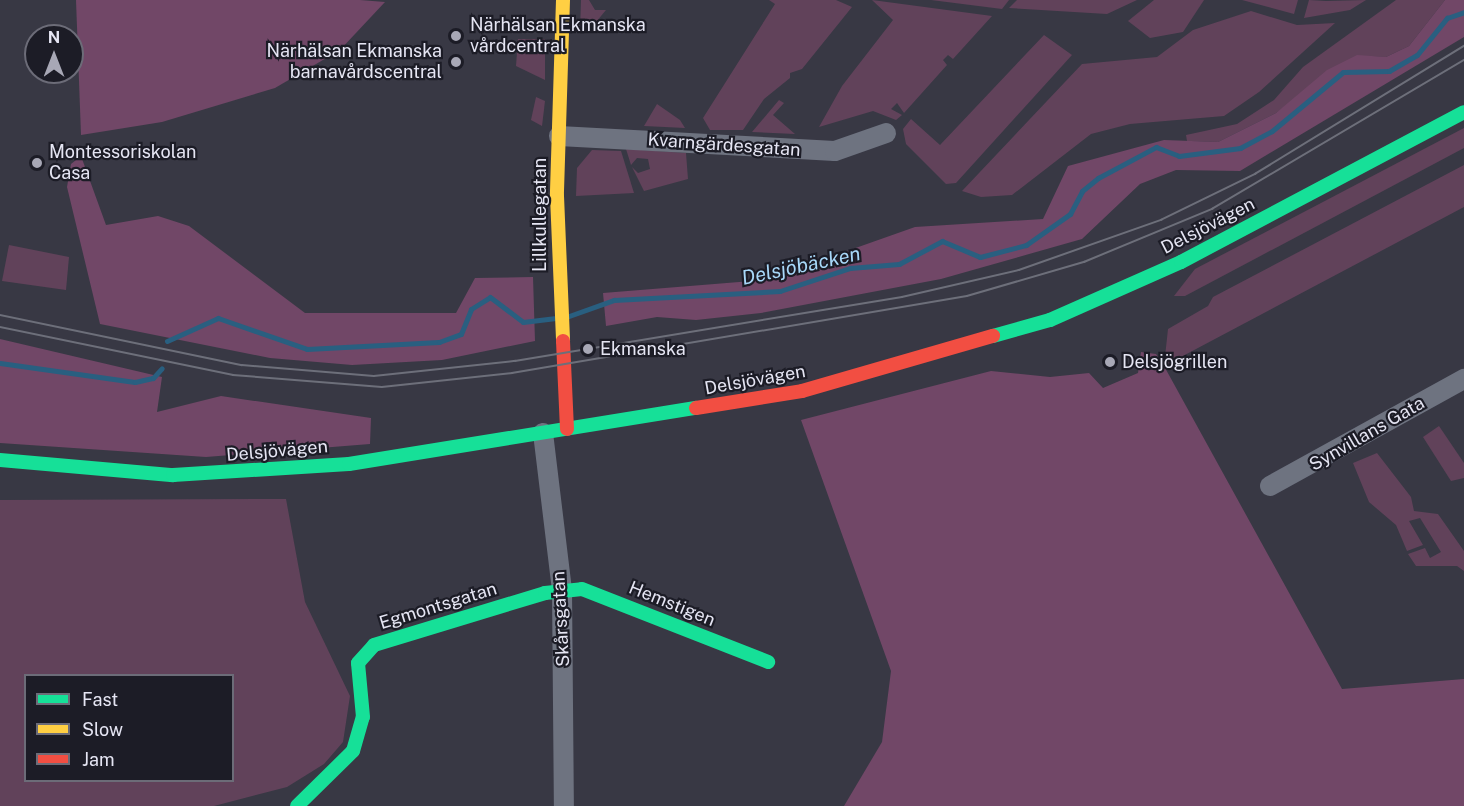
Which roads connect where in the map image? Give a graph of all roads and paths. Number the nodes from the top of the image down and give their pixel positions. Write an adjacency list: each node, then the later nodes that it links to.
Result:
1 (563, 0): 4 (street, Lillkullegatan)
2 (1464, 112): 6 (street, Delsjövägen)
3 (886, 133): 4 (street, Kvarngärdesgatan)
4 (559, 136): 6 (street, Lillkullegatan)
5 (1464, 379): 9 (street, Synvillans Gata)
6 (567, 429): 7 (street, Delsjövägen)
7 (543, 433): 8 (street, Delsjövägen); 10 (street, Skårsgatan)
8 (0, 460)
9 (1270, 486)
10 (562, 590): 11 (street, Hemstigen); 12 (street, Egmontsgatan); 13 (street, Skårsgatan)
11 (768, 662)
12 (297, 806)
13 (564, 806)

